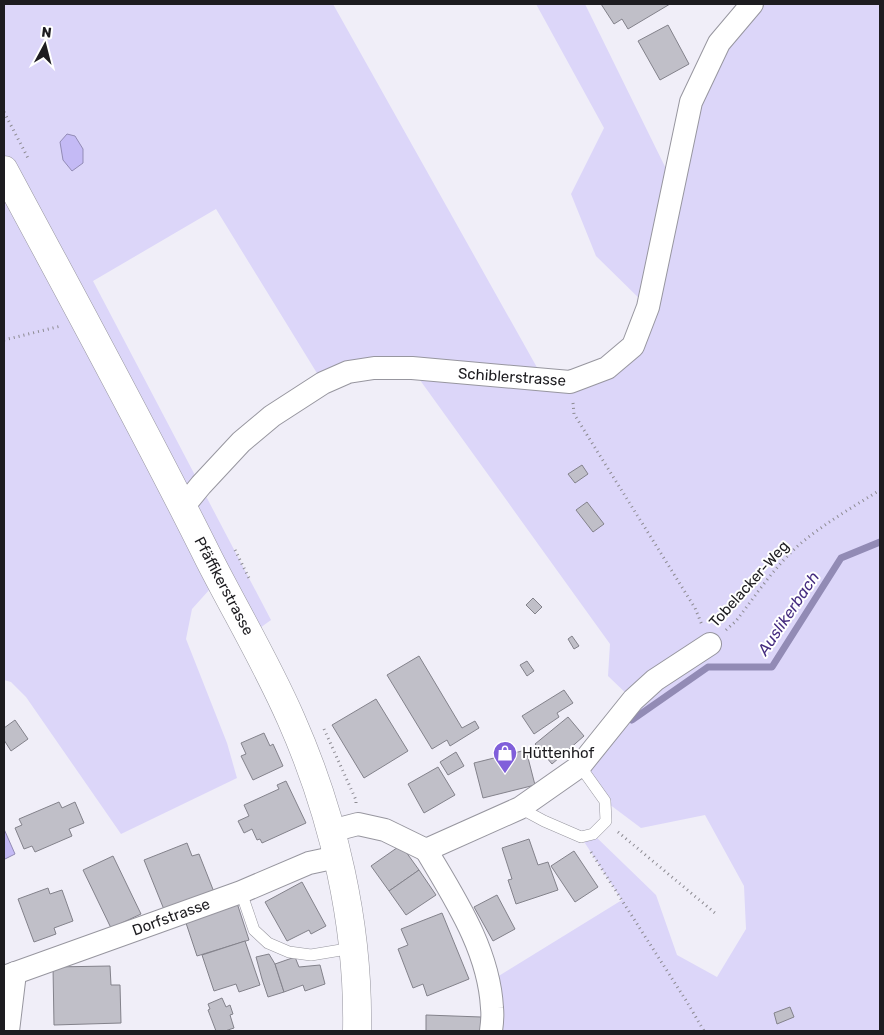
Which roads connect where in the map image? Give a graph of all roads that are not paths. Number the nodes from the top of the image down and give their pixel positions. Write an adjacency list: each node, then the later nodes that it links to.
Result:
1 (752, 4): 3 (street, Schiblerstrasse)
2 (4, 170): 3 (main road, Pfäffikerstrasse)
3 (183, 506): 7 (main road, Pfäffikerstrasse)
4 (710, 644): 5 (street)
5 (580, 766): 6 (street); 6 (lane)
6 (520, 808): 8 (street)
7 (331, 831): 8 (street); 9 (main road, Pfäffikerstrasse)
8 (426, 850): 15 (street)
9 (338, 857): 10 (street, Dorfstrasse); 11 (main road, Pfäffikerstrasse)
10 (241, 892): 11 (lane); 12 (street, Dorfstrasse)
11 (353, 948): 14 (main road, Pfäffikerstrasse)
12 (9, 975): 13 (street)
13 (8, 1031)
14 (357, 1031)
15 (491, 1031)

